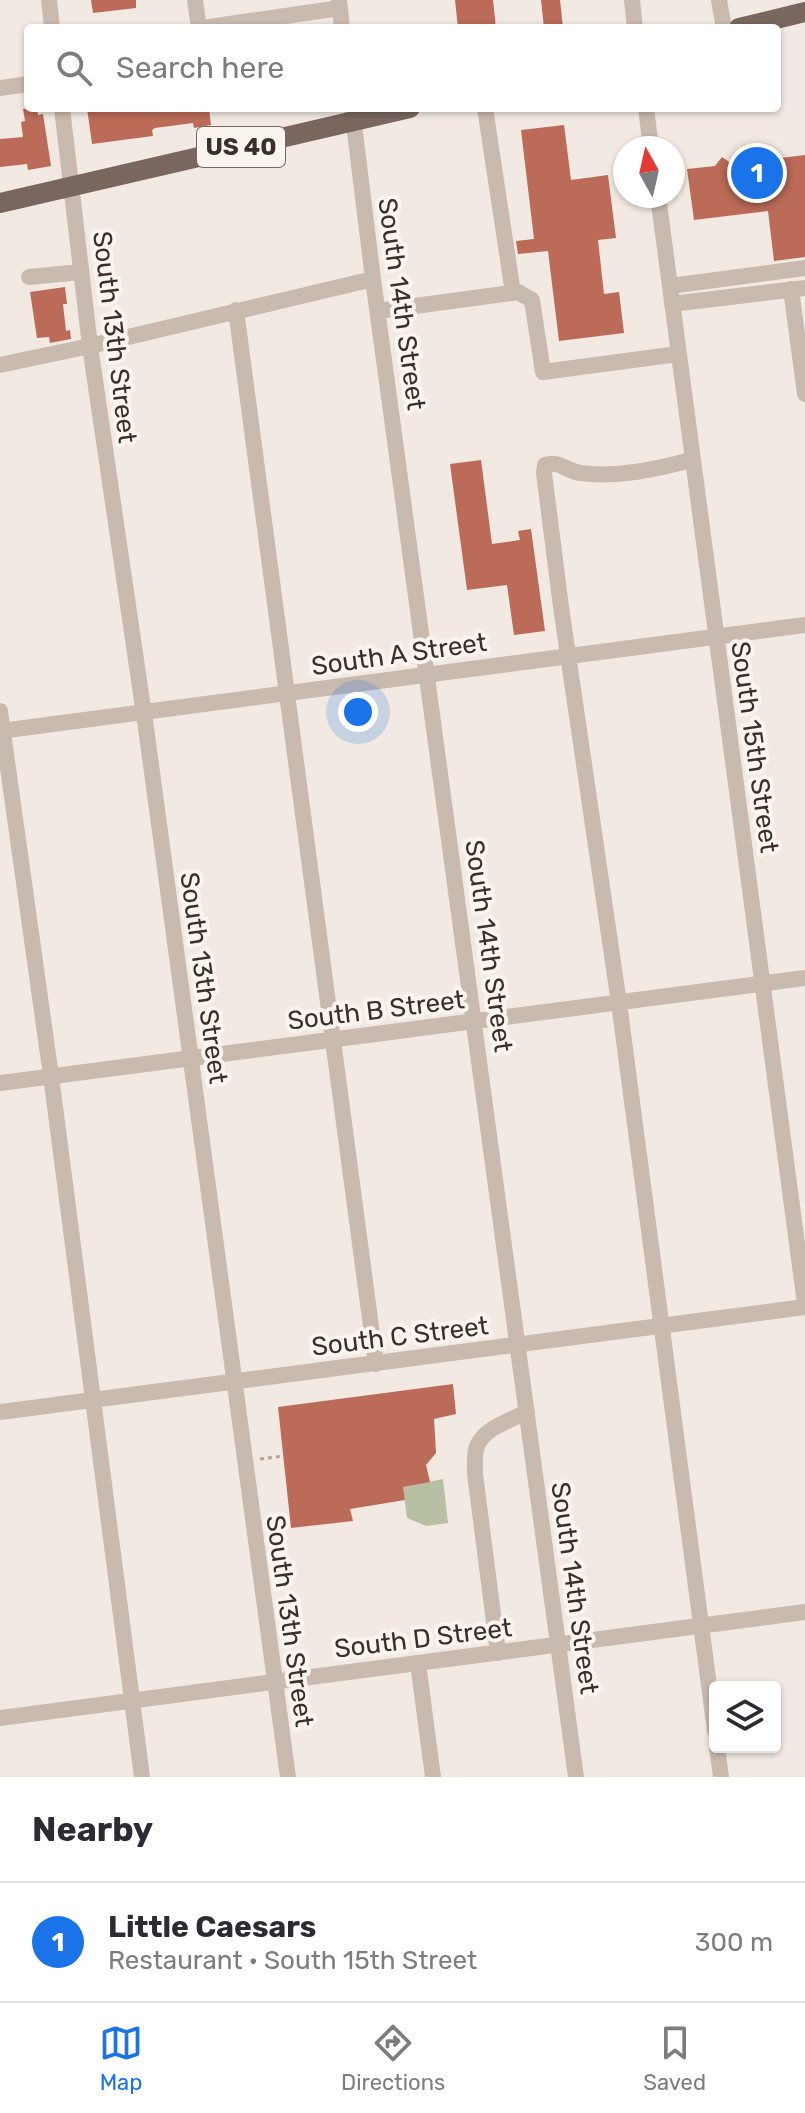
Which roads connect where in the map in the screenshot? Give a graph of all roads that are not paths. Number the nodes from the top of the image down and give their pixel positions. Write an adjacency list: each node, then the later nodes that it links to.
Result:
1 (49, 0): 7 (street)
2 (195, 0): 8 (street)
3 (632, 0): 11 (street)
4 (719, 0): 12 (street)
5 (340, 4): 9 (street); 10 (street)
6 (805, 12): 13 (main road)
7 (52, 24)
8 (200, 24)
9 (224, 24)
10 (342, 24)
11 (635, 24)
12 (723, 24)
13 (756, 24)
14 (24, 85): 15 (street)
15 (0, 88)
16 (62, 112): 22 (street, South 13th Street)
17 (377, 112): 20 (main road, US 40)
18 (486, 112): 31 (street)
19 (646, 112): 21 (street)
20 (353, 115): 22 (main road, US 40); 28 (street, South 14th Street)
21 (650, 136)
22 (71, 187): 23 (main road, US 40); 26 (street, South 13th Street)
23 (0, 203)
24 (660, 208): 29 (street, South 15th Street)
25 (805, 268): 29 (street)
26 (81, 272): 27 (street); 35 (street, South 13th Street)
27 (29, 277)
28 (373, 279): 33 (street); 34 (street, South 14th Street)
29 (670, 286): 32 (street, South 15th Street)
30 (798, 289): 32 (street); 38 (street)
31 (513, 293): 34 (street); 36 (street)
32 (672, 304): 36 (street, South 15th Street)
33 (236, 310): 35 (street); 44 (street)
34 (378, 311): 43 (street, South 14th Street)
35 (90, 346): 37 (street); 46 (street, South 13th Street)
36 (678, 354): 39 (street, South 15th Street)
37 (0, 365)
38 (805, 394)
39 (692, 460): 41 (street, South 15th Street); 42 (street)
40 (805, 625): 41 (street, South A Street)
41 (716, 637): 42 (street, South A Street); 49 (street, South 15th Street)
42 (568, 656): 43 (street, South A Street); 50 (street)
43 (428, 674): 44 (street, South A Street); 51 (street, South 14th Street)
44 (286, 694): 46 (street, South A Street); 52 (street)
45 (0, 711): 47 (street)
46 (144, 713): 47 (street, South A Street); 53 (street, South 13th Street)
47 (1, 731): 54 (street)
48 (805, 978): 49 (street, South B Street)
49 (762, 984): 50 (street, South B Street); 56 (street, South 15th Street)
50 (619, 1003): 51 (street, South B Street); 57 (street)
51 (475, 1022): 52 (street, South B Street); 58 (street, South 14th Street)
52 (332, 1040): 53 (street, South B Street); 59 (street)
53 (190, 1058): 54 (street, South B Street); 60 (street, South 13th Street)
54 (51, 1076): 55 (street, South B Street); 61 (street)
55 (0, 1083)
56 (805, 1306): 57 (street, South C Street)
57 (662, 1326): 58 (street, South C Street); 65 (street)
58 (518, 1345): 59 (street, South C Street); 63 (street, South 14th Street)
59 (376, 1364): 60 (street, South C Street)
60 (233, 1382): 61 (street, South C Street); 69 (street, South 13th Street)
61 (93, 1400): 62 (street, South C Street); 71 (street)
62 (0, 1412)
63 (527, 1412): 66 (street, South 14th Street); 67 (street)
64 (805, 1612): 65 (street, South D Street)
65 (701, 1626): 66 (street, South D Street); 70 (street)
66 (559, 1645): 67 (street, South D Street); 77 (street, South 14th Street)
67 (498, 1653): 68 (street, South D Street)
68 (418, 1663): 69 (street, South D Street); 76 (street)
69 (275, 1682): 71 (street, South D Street); 75 (street, South 13th Street)
70 (709, 1686)
71 (132, 1701): 72 (street, South D Street); 74 (street)
72 (0, 1718)
73 (718, 1753): 78 (street)
74 (142, 1777)
75 (288, 1777)
76 (433, 1777)
77 (576, 1777)
78 (721, 1777)

